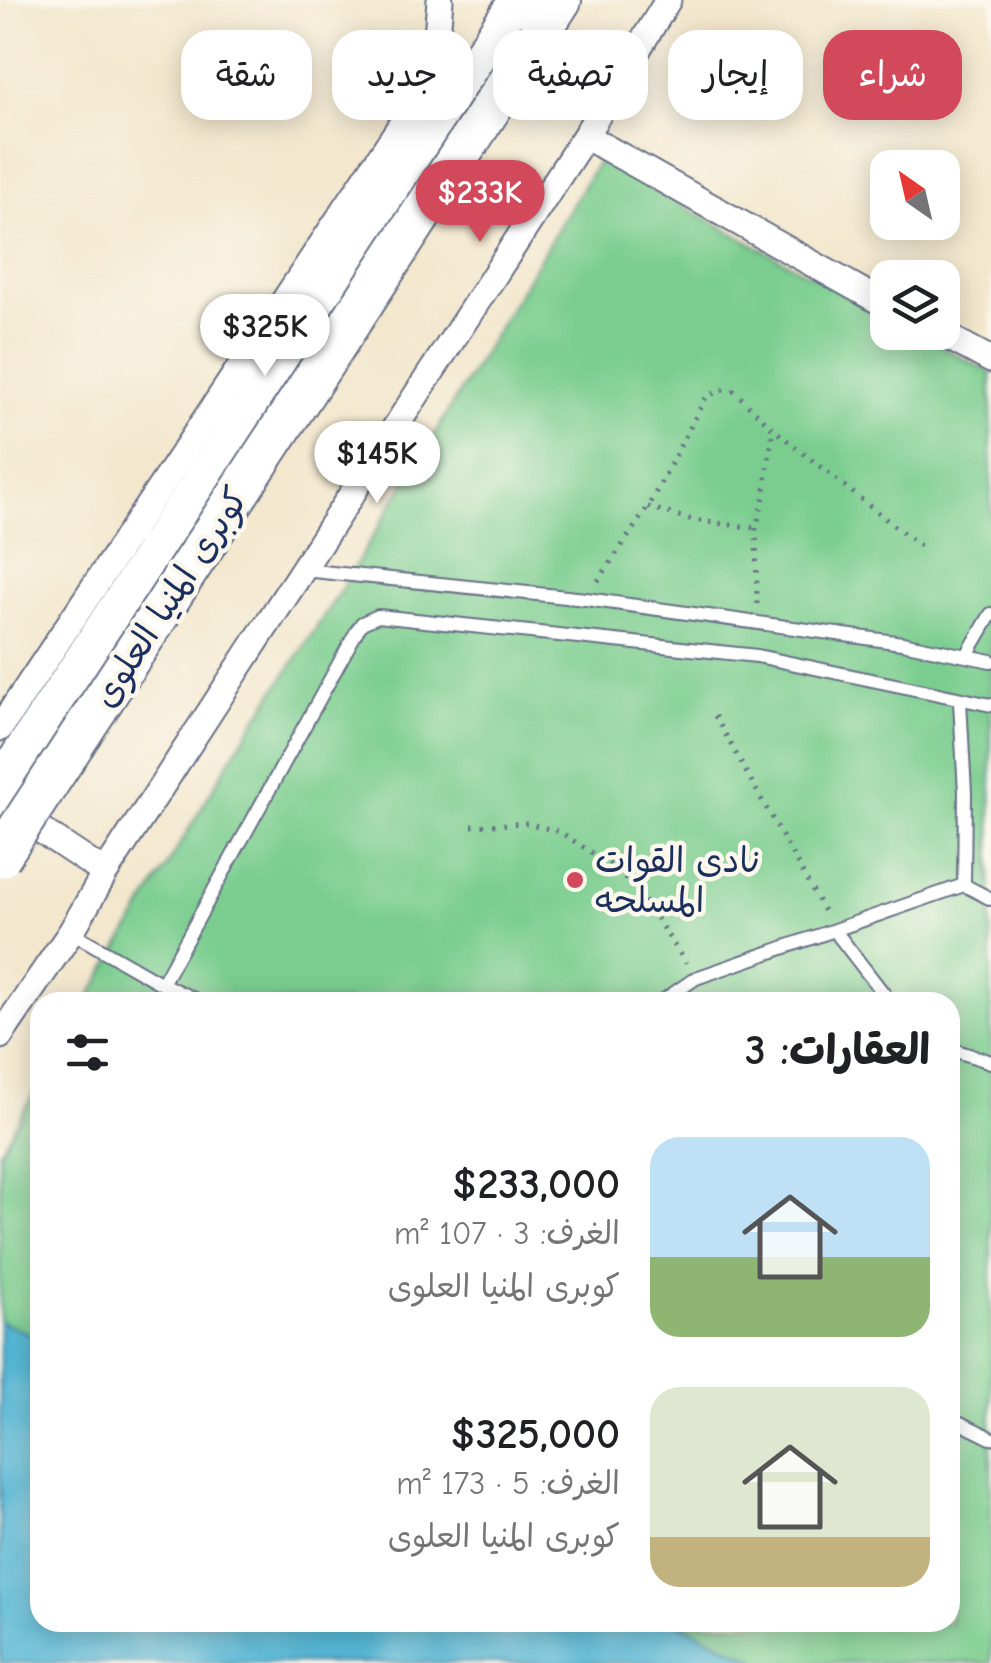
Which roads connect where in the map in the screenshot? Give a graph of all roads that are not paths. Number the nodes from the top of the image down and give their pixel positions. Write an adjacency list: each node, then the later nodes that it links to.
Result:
1 (440, 0): 15 (street)
2 (561, 0): 4 (main road)
3 (668, 0): 5 (street)
4 (520, 22): 16 (main road, كوبرى المنيا العلوى); 18 (main road, كوبرى المنيا العلوى, bridge)
5 (585, 136): 6 (street); 9 (street)
6 (870, 296)
7 (960, 344): 8 (street)
8 (991, 360)
9 (304, 570): 11 (lane); 19 (street)
10 (991, 614): 11 (lane)
11 (966, 655): 12 (lane)
12 (991, 661)
13 (960, 701): 14 (lane); 20 (lane); 24 (lane)
14 (991, 705)
15 (0, 728)
16 (0, 790)
17 (0, 802): 19 (street)
18 (0, 857)
19 (104, 873): 23 (street)
20 (964, 885): 21 (lane); 22 (lane)
21 (991, 899)
22 (835, 931): 28 (lane); 29 (lane)
23 (71, 932): 24 (lane); 25 (street)
24 (162, 984): 27 (lane)
25 (30, 992)
26 (30, 992): 30 (street)
27 (179, 992)
28 (676, 992)
29 (882, 992)
30 (0, 1036)
31 (960, 1052): 32 (lane)
32 (991, 1062)
33 (960, 1423): 34 (lane)
34 (991, 1438)

